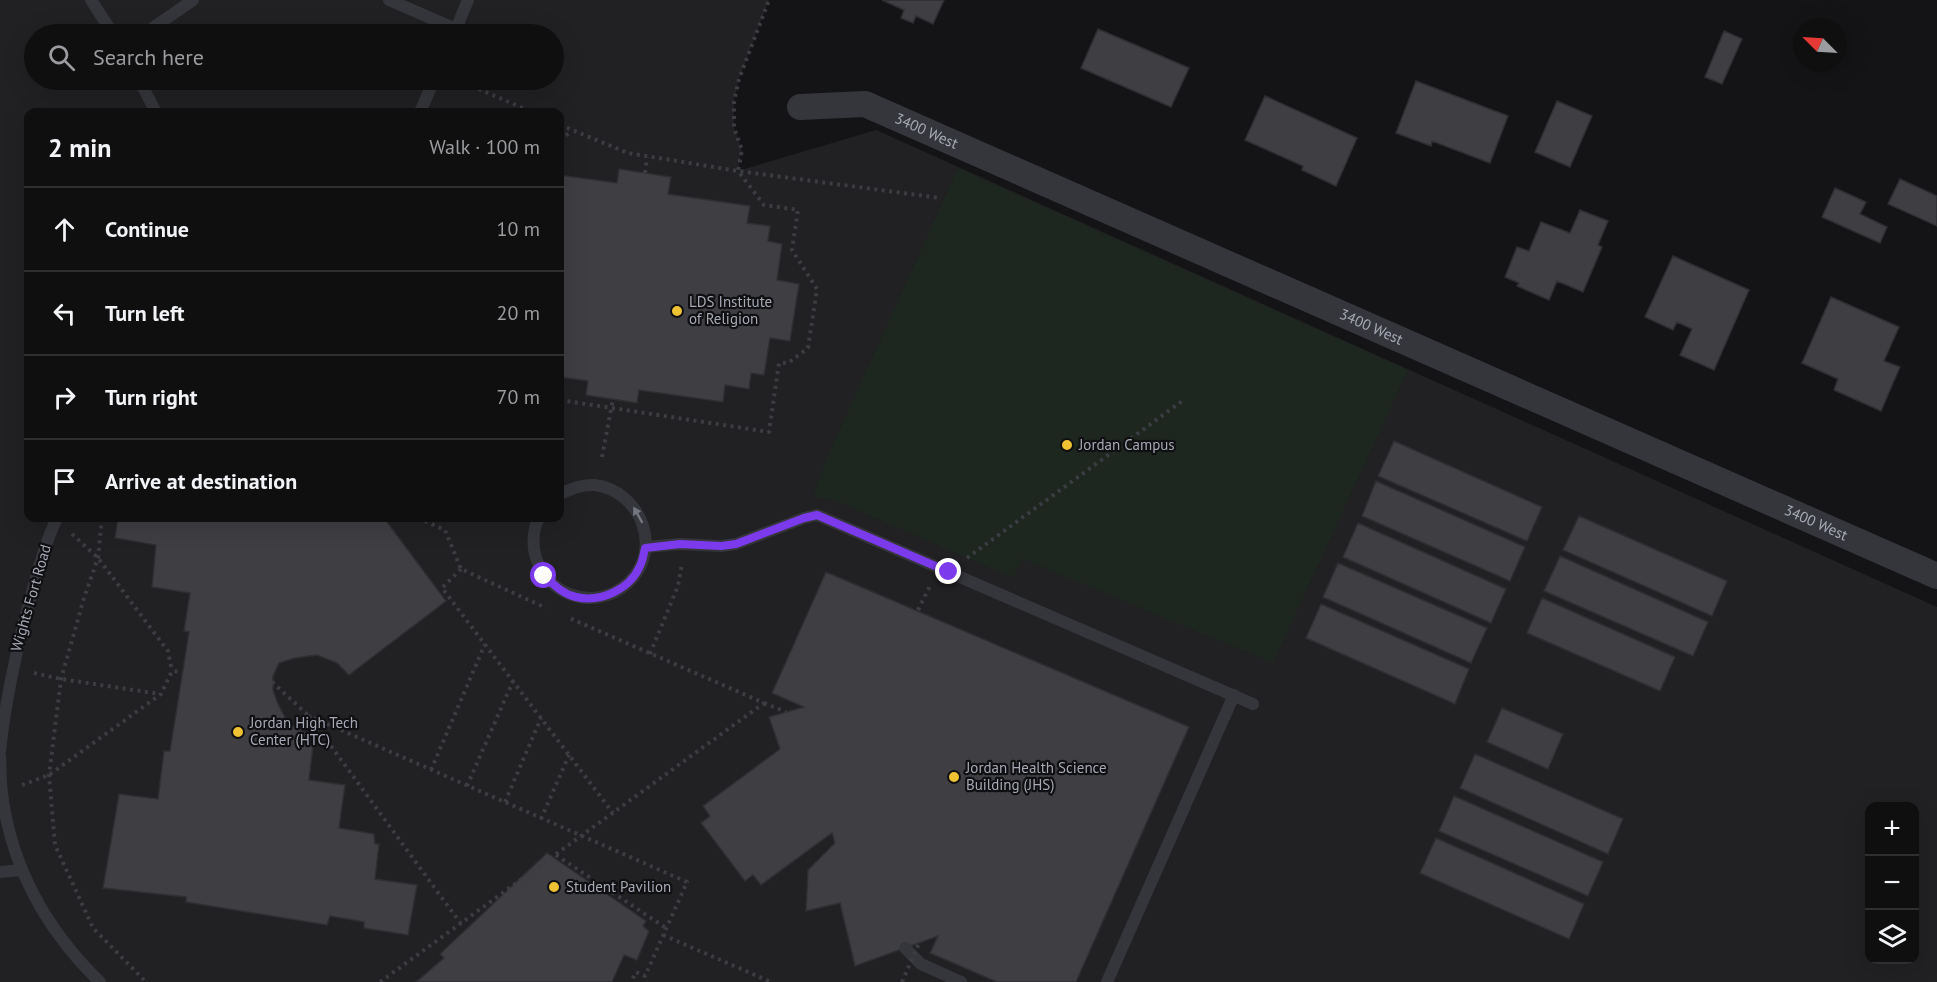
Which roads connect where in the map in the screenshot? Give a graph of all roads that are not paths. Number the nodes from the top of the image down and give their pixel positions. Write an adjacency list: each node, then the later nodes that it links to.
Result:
1 (91, 0): 5 (lane)
2 (193, 0): 6 (lane)
3 (389, 0): 7 (lane)
4 (468, 0): 8 (lane)
5 (107, 24)
6 (158, 24)
7 (438, 24)
8 (458, 24)
9 (144, 90): 12 (lane)
10 (430, 90): 13 (lane)
11 (800, 107): 18 (street, 3400 West)
12 (154, 108)
13 (422, 108)
14 (564, 492): 17 (lane, one-way to 14)
15 (55, 522): 21 (lane, Wights Fort Road)
16 (534, 522): 17 (lane)
17 (645, 548): 19 (lane)
18 (1937, 576)
19 (1234, 695): 20 (lane); 29 (lane)
20 (1253, 704)
21 (2, 712): 22 (lane, Wights Fort Road)
22 (0, 753): 23 (lane, Wights Fort Road)
23 (1, 792): 24 (lane, Wights Fort Road)
24 (22, 870): 25 (lane); 27 (lane, Wights Fort Road)
25 (0, 872)
26 (905, 948): 28 (lane)
27 (100, 982)
28 (961, 982)
29 (1107, 982)

